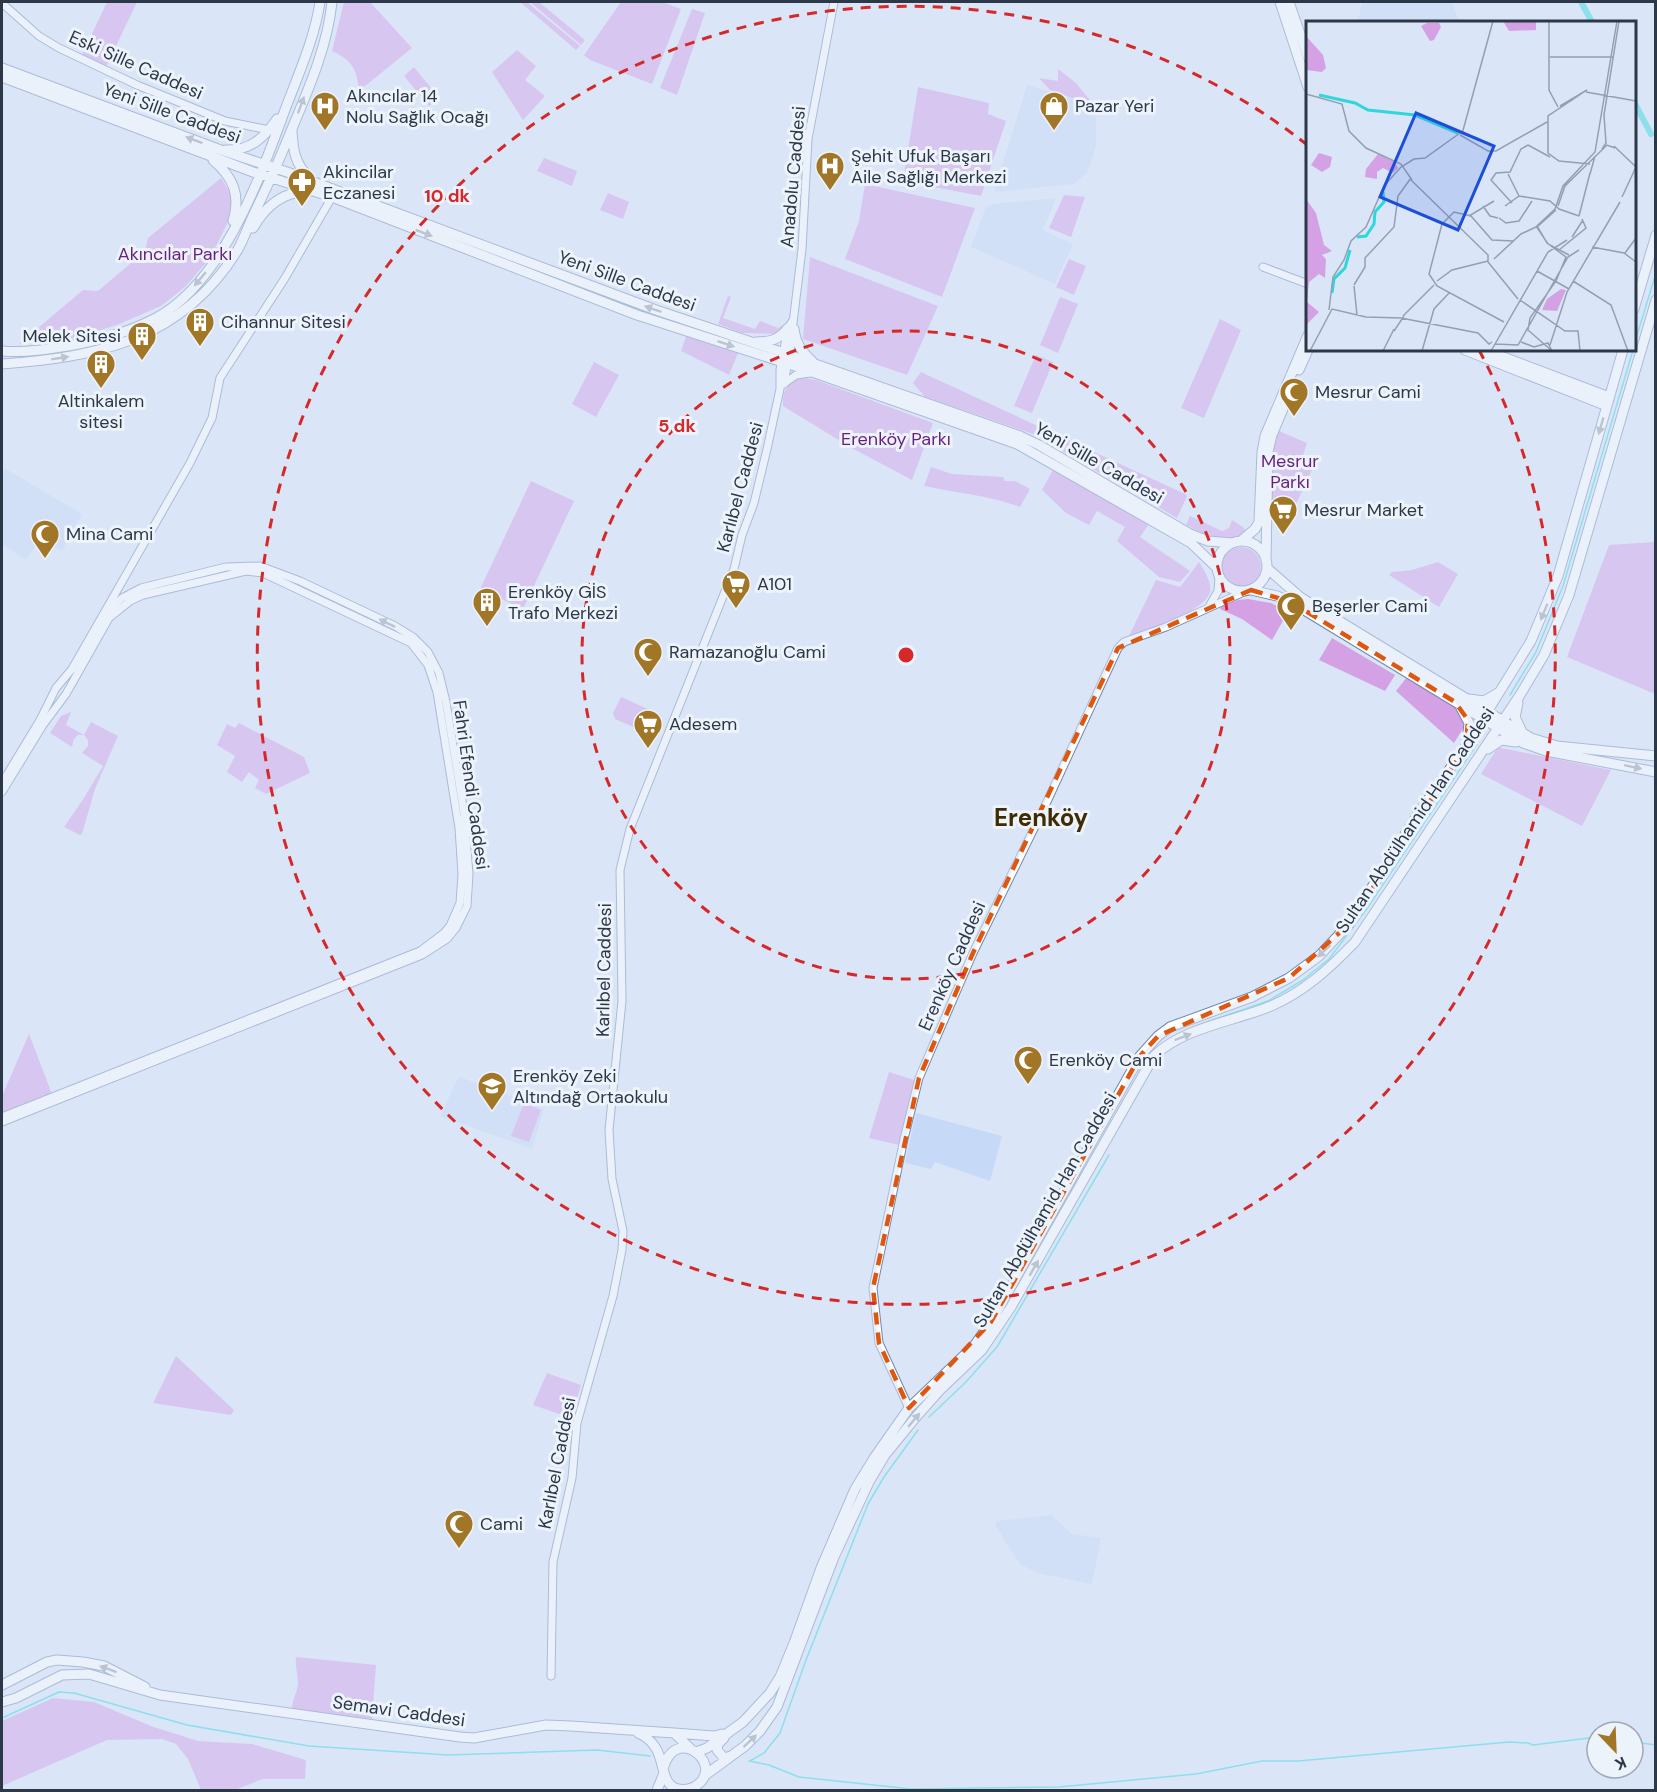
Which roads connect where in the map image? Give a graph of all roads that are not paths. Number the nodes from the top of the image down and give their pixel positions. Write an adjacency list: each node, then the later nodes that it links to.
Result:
1 (320, 2): 11 (main road)
2 (332, 2): 12 (main road, one-way to 2)
3 (834, 2): 31 (street, Anadolu Caddesi)
4 (1280, 2): 10 (main road)
5 (1289, 2): 7 (main road)
6 (2, 3): 13 (street, Eski Sille Caddesi)
7 (1306, 51)
8 (2, 68): 14 (main road, Yeni Sille Caddesi, one-way to 8)
9 (2, 77): 15 (main road, Yeni Sille Caddesi)
10 (1306, 81)
11 (286, 107): 13 (main road); 16 (main road)
12 (292, 127): 17 (main road); 20 (main road)
13 (269, 130): 14 (main road)
14 (218, 149): 16 (main road, Yeni Sille Caddesi)
15 (206, 155): 18 (main road, Yeni Sille Caddesi); 23 (main road)
16 (264, 164): 17 (main road, Yeni Sille Caddesi); 18 (main road)
17 (275, 168): 19 (main road); 20 (main road, Yeni Sille Caddesi)
18 (260, 175): 19 (main road, Yeni Sille Caddesi); 23 (main road)
19 (271, 178): 20 (main road, Yeni Sille Caddesi); 24 (main road)
20 (317, 187): 21 (main road, Yeni Sille Caddesi); 24 (main road); 33 (main road, Yeni Sille Caddesi, one-way to 20)
21 (332, 197): 39 (main road, Yeni Sille Caddesi, one-way to 39); 51 (street)
22 (1656, 235): 30 (main road)
23 (229, 237): 34 (main road, one-way to 34)
24 (238, 250): 40 (main road, one-way to 24)
25 (1263, 267): 26 (street)
26 (1272, 272): 27 (street); 28 (street)
27 (1306, 278)
28 (1306, 283)
29 (1656, 300): 53 (main road, Sultan Abdülhamid Han Caddesi)
30 (1636, 305)
31 (791, 326): 33 (main road); 39 (street, Anadolu Caddesi); 41 (main road)
32 (1306, 340): 44 (main road)
33 (748, 342): 39 (main road, Yeni Sille Caddesi)
34 (2, 351)
35 (1308, 351): 45 (main road)
36 (1468, 351): 43 (main road)
37 (1487, 351): 43 (main road)
38 (1623, 351): 43 (main road, Sultan Abdülhamid Han Caddesi)
39 (786, 358): 41 (main road, Yeni Sille Caddesi); 42 (street, Karlıbel Caddesi)
40 (2, 364)
41 (815, 369): 42 (street); 46 (main road, Yeni Sille Caddesi); 48 (main road, Yeni Sille Caddesi)
42 (782, 387): 67 (street, Karlıbel Caddesi)
43 (1608, 402): 52 (main road, Sultan Abdülhamid Han Caddesi, one-way to 52)
44 (1255, 529): 45 (main road); 46 (main road)
45 (1267, 533): 47 (main road)
46 (1237, 542): 47 (main road); 48 (main road)
47 (1267, 565): 49 (main road); 54 (main road)
48 (1217, 572): 49 (main road); 50 (street)
49 (1248, 591): 50 (street, Erenköy Caddesi); 54 (main road)
50 (1209, 607): 66 (street, Erenköy Caddesi)
51 (106, 616): 62 (street); 63 (street); 64 (street, Fahri Efendi Caddesi); 65 (street, Fahri Efendi Caddesi, one-way to 51)
52 (1504, 688): 53 (main road); 54 (main road); 55 (main road, Sultan Abdülhamid Han Caddesi)
53 (1517, 699): 56 (main road, Sultan Abdülhamid Han Caddesi); 57 (main road)
54 (1458, 700): 55 (main road); 58 (main road)
55 (1486, 716): 56 (main road); 58 (main road, Sultan Abdülhamid Han Caddesi)
56 (1500, 725): 57 (main road); 59 (main road, Sultan Abdülhamid Han Caddesi)
57 (1523, 738): 59 (main road); 60 (main road); 61 (main road, one-way to 61)
58 (1467, 746): 59 (main road); 66 (main road, Sultan Abdülhamid Han Caddesi, one-way to 66)
59 (1479, 756): 75 (main road, Sultan Abdülhamid Han Caddesi, one-way to 59)
60 (1656, 756)
61 (1656, 772)
62 (2, 783)
63 (2, 792)
64 (2, 1117)
65 (2, 1122)
66 (909, 1408): 72 (main road, Sultan Abdülhamid Han Caddesi)
67 (551, 1676)
68 (2, 1685): 69 (main road, Semavi Caddesi, one-way to 68)
69 (160, 1695): 70 (main road, Semavi Caddesi); 71 (main road, Semavi Caddesi)
70 (2, 1702)
71 (633, 1731): 73 (main road, Semavi Caddesi); 76 (main road)
72 (730, 1732): 73 (main road, Semavi Caddesi); 74 (main road, Sultan Abdülhamid Han Caddesi); 75 (main road)
73 (674, 1734): 74 (main road)
74 (694, 1751): 76 (main road); 77 (main road)
75 (731, 1756): 77 (main road, Sultan Abdülhamid Han Caddesi)
76 (664, 1769): 78 (main road); 79 (main road)
77 (704, 1776): 78 (main road)
78 (689, 1790)
79 (657, 1791)

